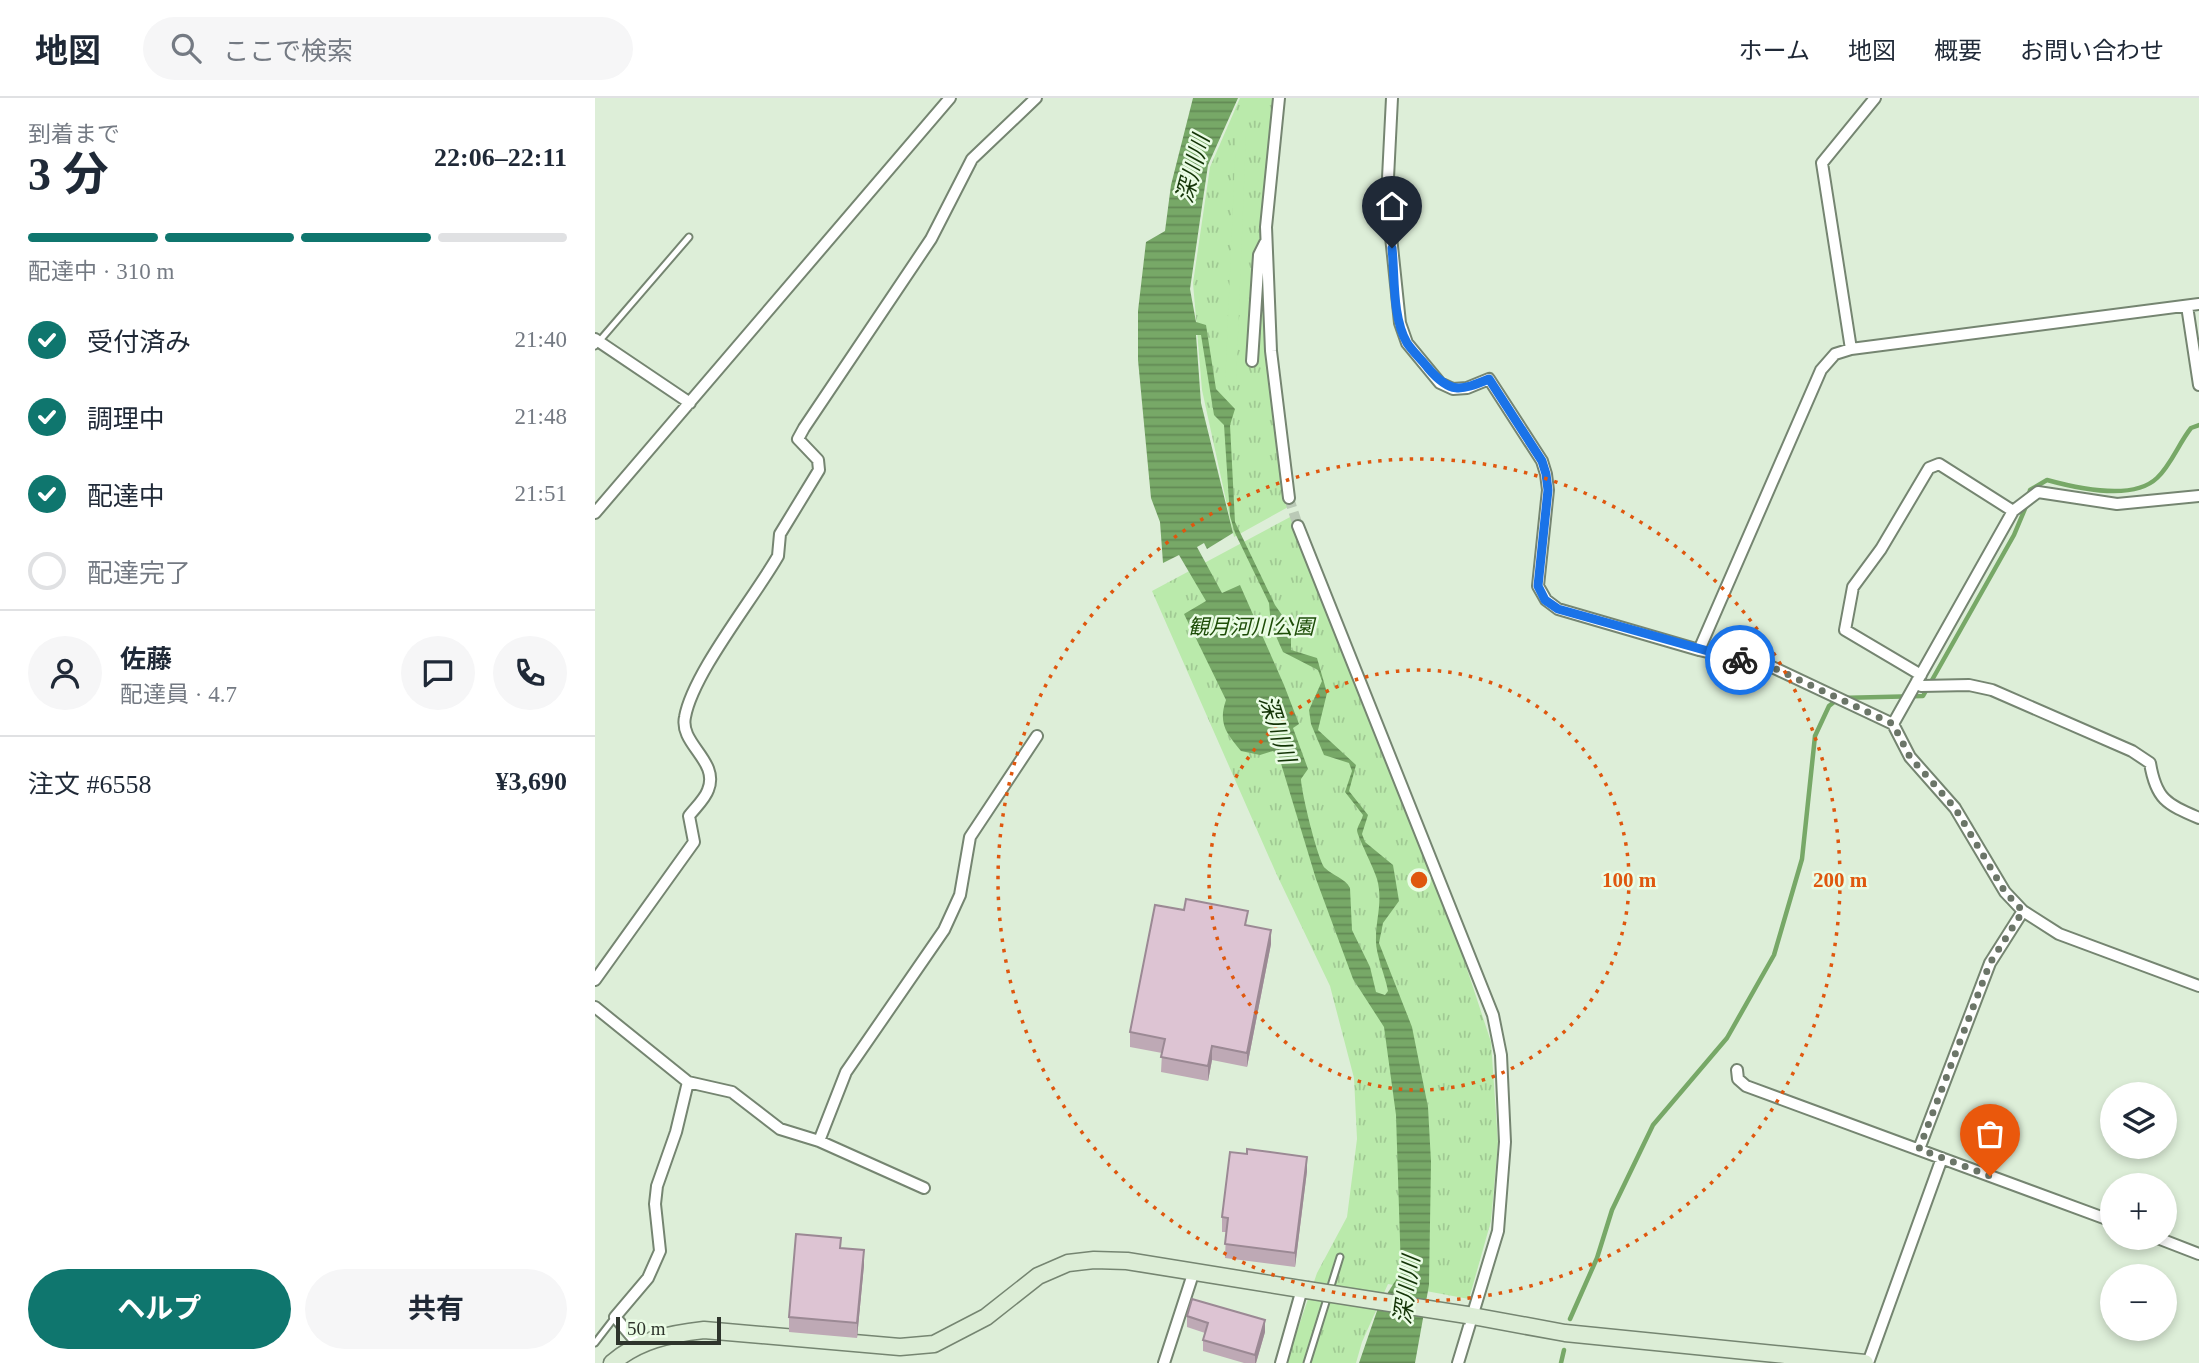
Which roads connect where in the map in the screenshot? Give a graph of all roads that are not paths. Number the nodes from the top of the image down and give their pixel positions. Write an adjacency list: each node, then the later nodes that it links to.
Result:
1 (950, 98): 13 (street)
2 (1036, 98): 25 (street)
3 (1279, 98): 7 (street)
4 (1392, 98): 19 (street)
5 (1875, 98): 10 (street)
6 (689, 237): 9 (lane)
7 (1267, 242): 11 (street); 15 (street)
8 (2193, 305): 10 (street); 12 (street)
9 (597, 342): 13 (street)
10 (1851, 349): 19 (street)
11 (1252, 361)
12 (2199, 385)
13 (690, 403): 17 (street)
14 (2199, 496): 16 (street)
15 (1289, 498)
16 (2013, 511): 20 (street); 20 (street)
17 (595, 513)
18 (1298, 526): 40 (street)
19 (1699, 650): 21 (street)
20 (1919, 678): 21 (street); 23 (street)
21 (1893, 724): 24 (street)
22 (1037, 736): 30 (street)
23 (2199, 818)
24 (2023, 911): 26 (street); 31 (street)
25 (595, 980)
26 (2199, 986)
27 (595, 1007): 29 (street)
28 (1737, 1070): 31 (street)
29 (688, 1082): 30 (street); 41 (street)
30 (819, 1141): 33 (street)
31 (1919, 1149): 32 (street)
32 (1942, 1158): 34 (street); 49 (street)
33 (924, 1188)
34 (2100, 1217)
35 (2177, 1246): 36 (street)
36 (2199, 1254)
37 (1340, 1257): 47 (lane)
38 (1194, 1271): 39 (street); 43 (street); 45 (street)
39 (1305, 1289): 40 (street, bridge); 46 (street)
40 (1471, 1316): 48 (street); 49 (street)
41 (615, 1317): 42 (lane); 43 (street)
42 (595, 1343)
43 (638, 1344): 44 (street)
44 (612, 1363)
45 (1164, 1363)
46 (1281, 1363)
47 (1307, 1363)
48 (1458, 1363)
49 (1866, 1363)

